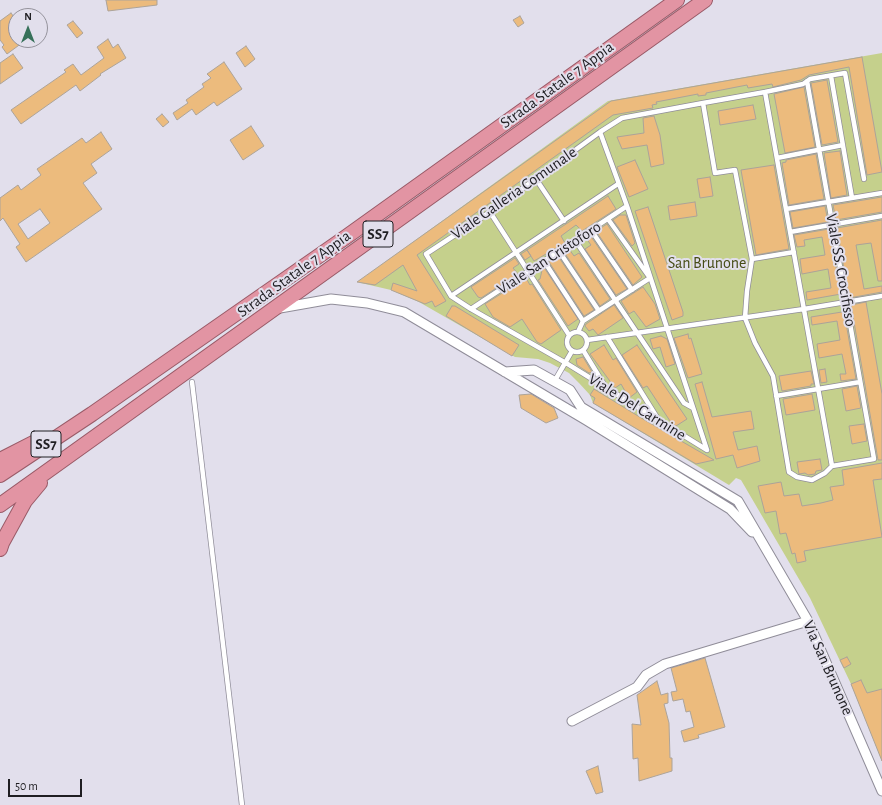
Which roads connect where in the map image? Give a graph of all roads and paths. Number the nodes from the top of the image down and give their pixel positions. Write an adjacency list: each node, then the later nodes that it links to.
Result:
1 (677, 0): 62 (highway, Strada Statale 7 Appia / SS7)
2 (705, 0): 39 (highway, Strada Statale 7 Appia / SS7)
3 (831, 76): 4 (lane, Viale Galleria Comunale); 8 (lane); 12 (lane)
4 (807, 81): 5 (lane, Viale Galleria Comunale); 9 (lane, Viale SS. Crocifisso)
5 (765, 92): 6 (lane, Viale Galleria Comunale); 10 (lane)
6 (703, 103): 7 (lane, Viale Galleria Comunale); 30 (lane)
7 (600, 132): 11 (lane, Viale Galleria Comunale); 13 (lane)
8 (843, 145): 9 (lane); 15 (lane)
9 (820, 149): 10 (lane); 16 (lane, Viale SS. Crocifisso)
10 (777, 158): 18 (lane)
11 (536, 178): 19 (lane, Viale Galleria Comunale); 22 (lane)
12 (864, 179)
13 (618, 184): 17 (lane); 22 (lane)
14 (882, 193): 15 (lane)
15 (852, 198): 16 (lane)
16 (829, 202): 18 (lane); 23 (lane, Viale SS. Crocifisso)
17 (627, 206): 21 (lane, Viale San Cristoforo); 33 (lane)
18 (786, 209): 25 (lane)
19 (490, 212): 29 (lane); 35 (lane, Viale Galleria Comunale)
20 (882, 216): 23 (lane)
21 (608, 219): 24 (lane, Viale San Cristoforo); 33 (lane)
22 (564, 221): 29 (lane)
23 (833, 225): 25 (lane); 38 (lane, Viale SS. Crocifisso)
24 (592, 230): 26 (lane, Viale San Cristoforo); 34 (lane)
25 (790, 232): 28 (lane)
26 (575, 240): 27 (lane, Viale San Cristoforo); 37 (lane)
27 (559, 251): 31 (lane, Viale San Cristoforo); 42 (lane)
28 (794, 252): 30 (lane); 41 (lane)
29 (516, 253): 32 (lane); 35 (lane)
30 (752, 259): 43 (lane)
31 (544, 261): 32 (lane, Viale San Cristoforo); 44 (lane)
32 (528, 272): 40 (lane, Viale San Cristoforo); 48 (lane)
33 (650, 278): 34 (lane); 45 (lane)
34 (632, 290): 37 (lane)
35 (451, 296): 40 (lane, Viale Del Carmine)
36 (882, 296): 38 (lane)
37 (616, 300): 42 (lane); 47 (lane)
38 (846, 302): 41 (lane); 57 (lane, Viale SS. Crocifisso)
39 (274, 309): 54 (street); 66 (highway, Strada Statale 7 Appia / SS7)
40 (471, 309): 53 (lane, Viale Del Carmine)
41 (804, 309): 43 (lane); 59 (lane)
42 (599, 311): 44 (lane)
43 (745, 318): 45 (lane); 60 (lane)
44 (583, 321): 46 (lane)
45 (667, 329): 47 (lane); 61 (lane)
46 (578, 332): 48 (lane); 50 (lane)
47 (637, 333): 49 (lane); 61 (lane)
48 (569, 335): 52 (lane)
49 (607, 337): 50 (lane); 63 (lane)
50 (587, 340): 51 (lane)
51 (583, 350): 52 (lane); 58 (lane)
52 (572, 351): 53 (lane)
53 (566, 363): 56 (lane); 58 (lane, Viale Del Carmine)
54 (505, 372): 56 (street); 70 (street)
55 (192, 382): 74 (lane)
56 (554, 382): 70 (street)
57 (860, 382): 59 (lane); 65 (lane, Viale SS. Crocifisso)
58 (606, 387): 63 (lane, Viale Del Carmine)
59 (818, 389): 60 (lane); 65 (lane)
60 (776, 396): 65 (lane)
61 (693, 408): 63 (lane, Viale Del Carmine)
62 (92, 414): 64 (highway); 67 (highway, Strada Statale 7 Appia / SS7)
63 (660, 422)
64 (0, 460)
65 (832, 466)
66 (52, 468): 68 (highway, Strada Statale 7 Appia / SS7); 69 (highway)
67 (0, 475)
68 (0, 506)
69 (0, 549)
70 (767, 549): 71 (street, Via San Brunone)
71 (808, 621): 72 (street); 73 (street, Via San Brunone)
72 (572, 721)
73 (882, 791)
74 (242, 805)

